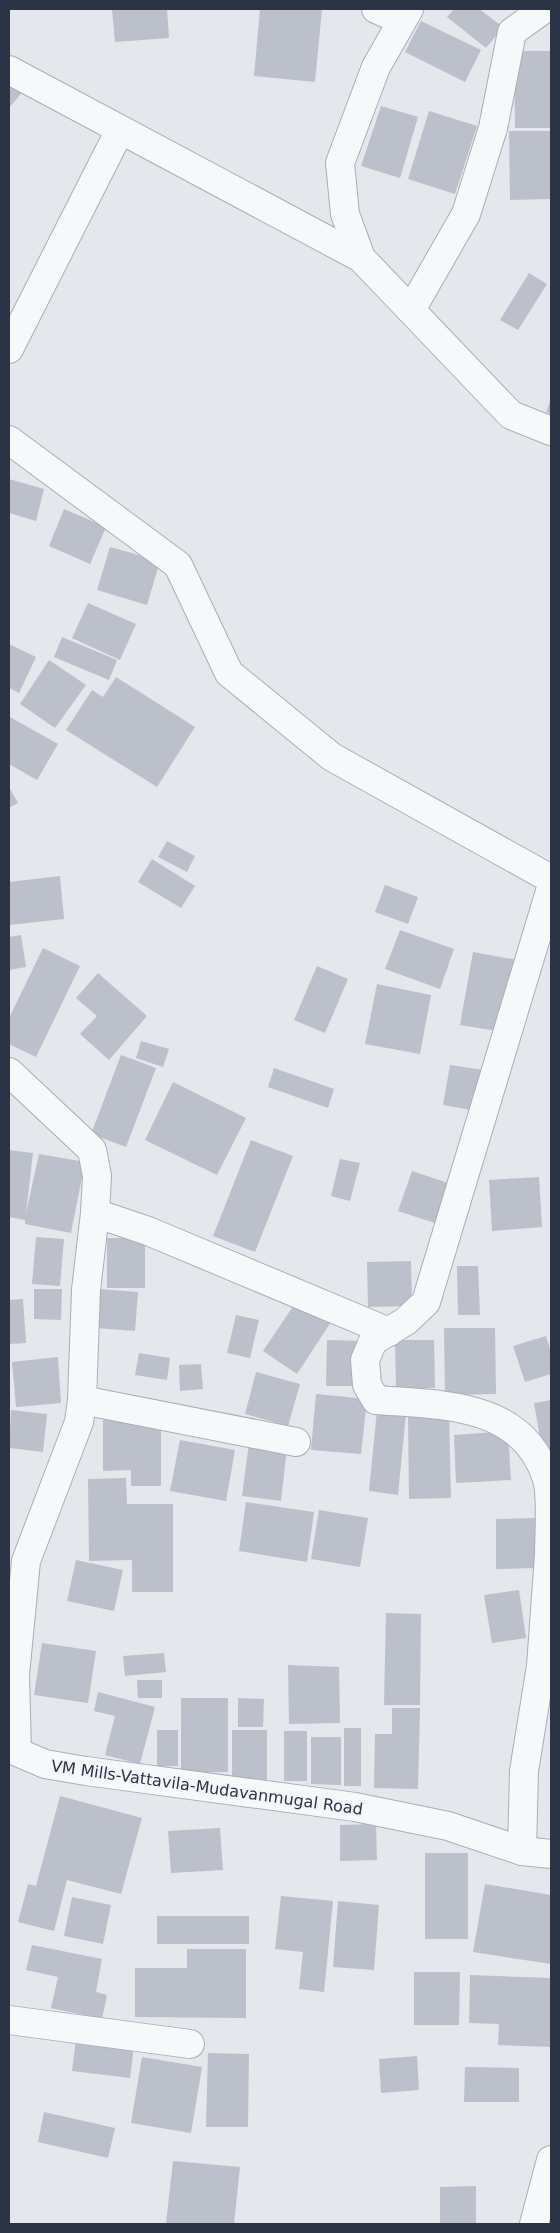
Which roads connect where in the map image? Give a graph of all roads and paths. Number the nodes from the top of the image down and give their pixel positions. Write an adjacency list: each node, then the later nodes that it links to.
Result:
1 (376, 9): 3 (street)
2 (544, 9): 7 (street)
3 (405, 14): 6 (street)
4 (9, 70): 5 (street)
5 (120, 130): 6 (street); 8 (street)
6 (361, 258): 7 (street)
7 (411, 310): 9 (street)
8 (9, 348)
9 (551, 431)
10 (9, 440): 11 (street)
11 (551, 880)
12 (551, 888): 15 (street)
13 (9, 1072): 14 (street, VM Mills-Vattavila-Mudavanmugal Road)
14 (95, 1213): 15 (street); 16 (street, VM Mills-Vattavila-Mudavanmugal Road)
15 (389, 1332): 18 (street)
16 (82, 1400): 17 (street); 19 (street, VM Mills-Vattavila-Mudavanmugal Road)
17 (296, 1442)
18 (550, 1555): 20 (street)
19 (12, 1758): 20 (street, VM Mills-Vattavila-Mudavanmugal Road)
20 (522, 1851): 21 (street, VM Mills-Vattavila-Mudavanmugal Road)
21 (551, 1854)
22 (9, 2020): 23 (street)
23 (190, 2044)
24 (551, 2160): 25 (street)
25 (534, 2224)

